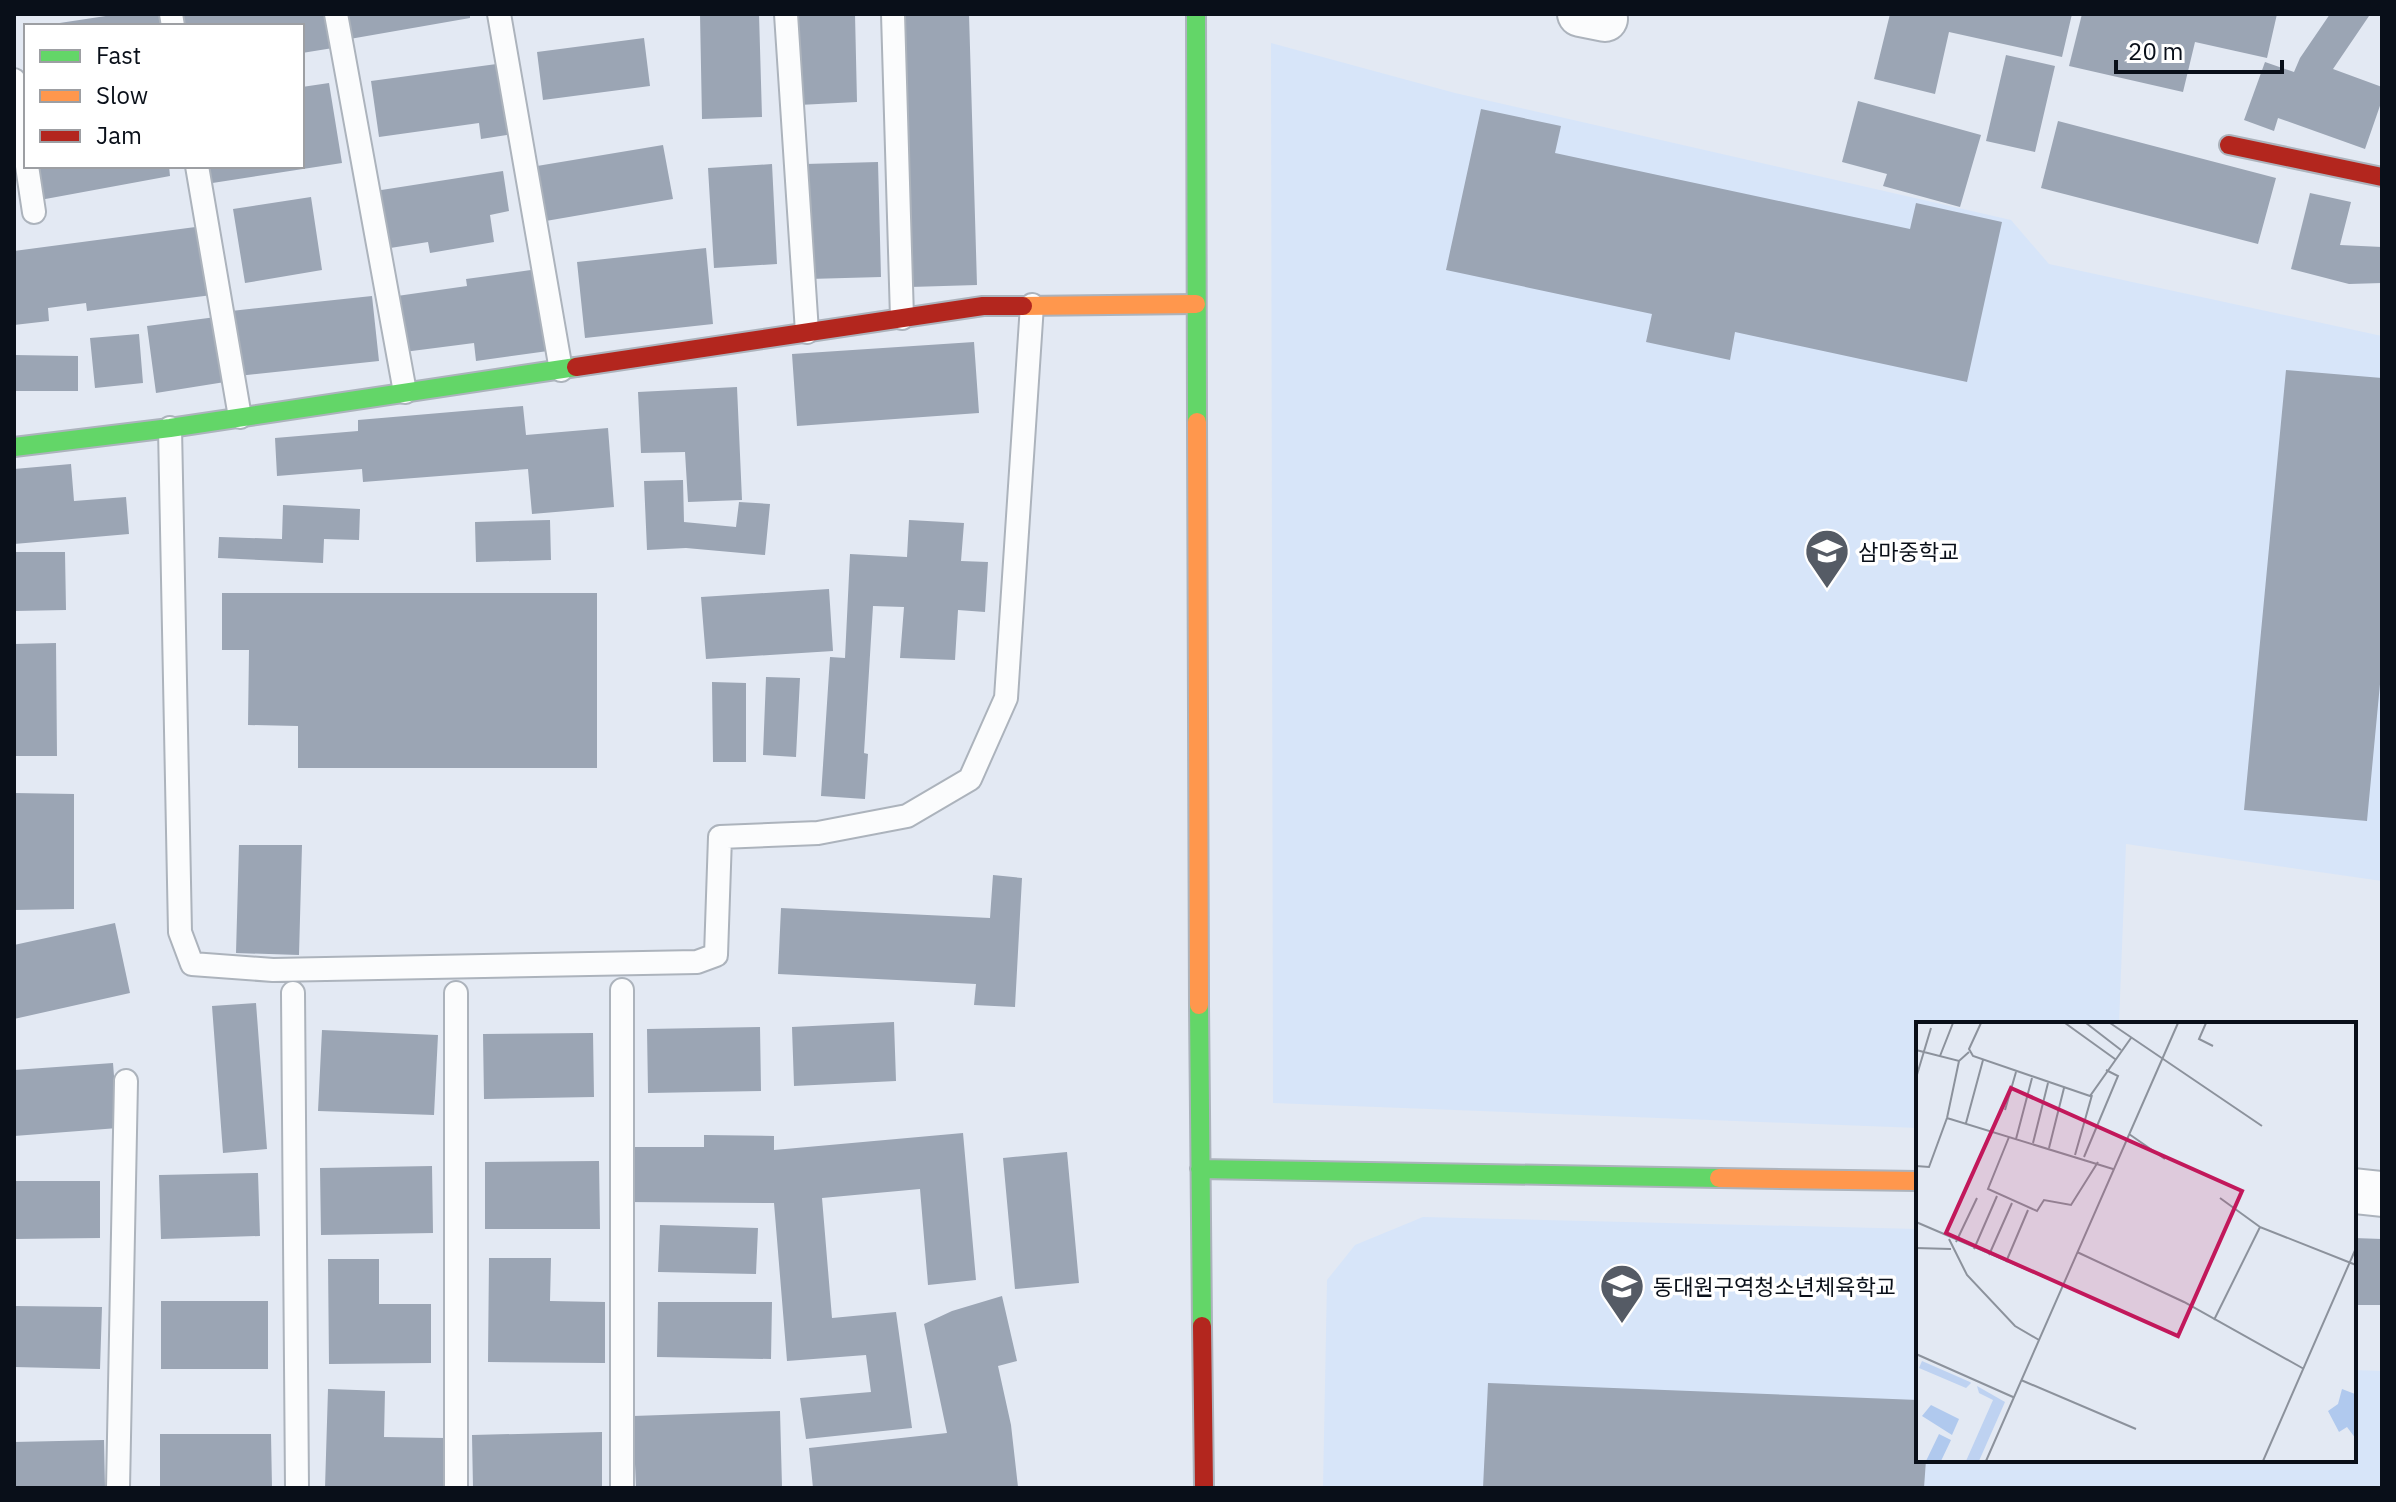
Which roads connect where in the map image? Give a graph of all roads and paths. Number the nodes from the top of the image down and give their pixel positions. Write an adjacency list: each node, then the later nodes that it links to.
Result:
1 (336, 14): 18 (lane)
2 (499, 14): 17 (lane)
3 (786, 14): 16 (lane)
4 (893, 14): 15 (lane)
5 (1196, 14): 13 (street)
6 (14, 80): 8 (lane)
7 (2229, 145): 11 (street)
8 (24, 147)
9 (27, 168): 12 (lane)
10 (197, 168): 19 (lane)
11 (2382, 177)
12 (34, 212)
13 (1196, 304): 14 (street); 26 (street)
14 (1032, 305): 15 (street); 20 (lane)
15 (902, 318): 16 (street)
16 (807, 332): 17 (street)
17 (561, 370): 18 (street)
18 (405, 392): 19 (street)
19 (240, 417): 20 (street)
20 (170, 428): 21 (street)
21 (14, 447)
22 (622, 990): 33 (lane)
23 (293, 993): 31 (lane)
24 (456, 993): 32 (lane)
25 (126, 1081): 30 (lane)
26 (1200, 1169): 27 (street); 34 (street)
27 (1916, 1181)
28 (2356, 1191): 29 (street)
29 (2382, 1194)
30 (118, 1488)
31 (297, 1488)
32 (456, 1488)
33 (622, 1488)
34 (1204, 1488)

